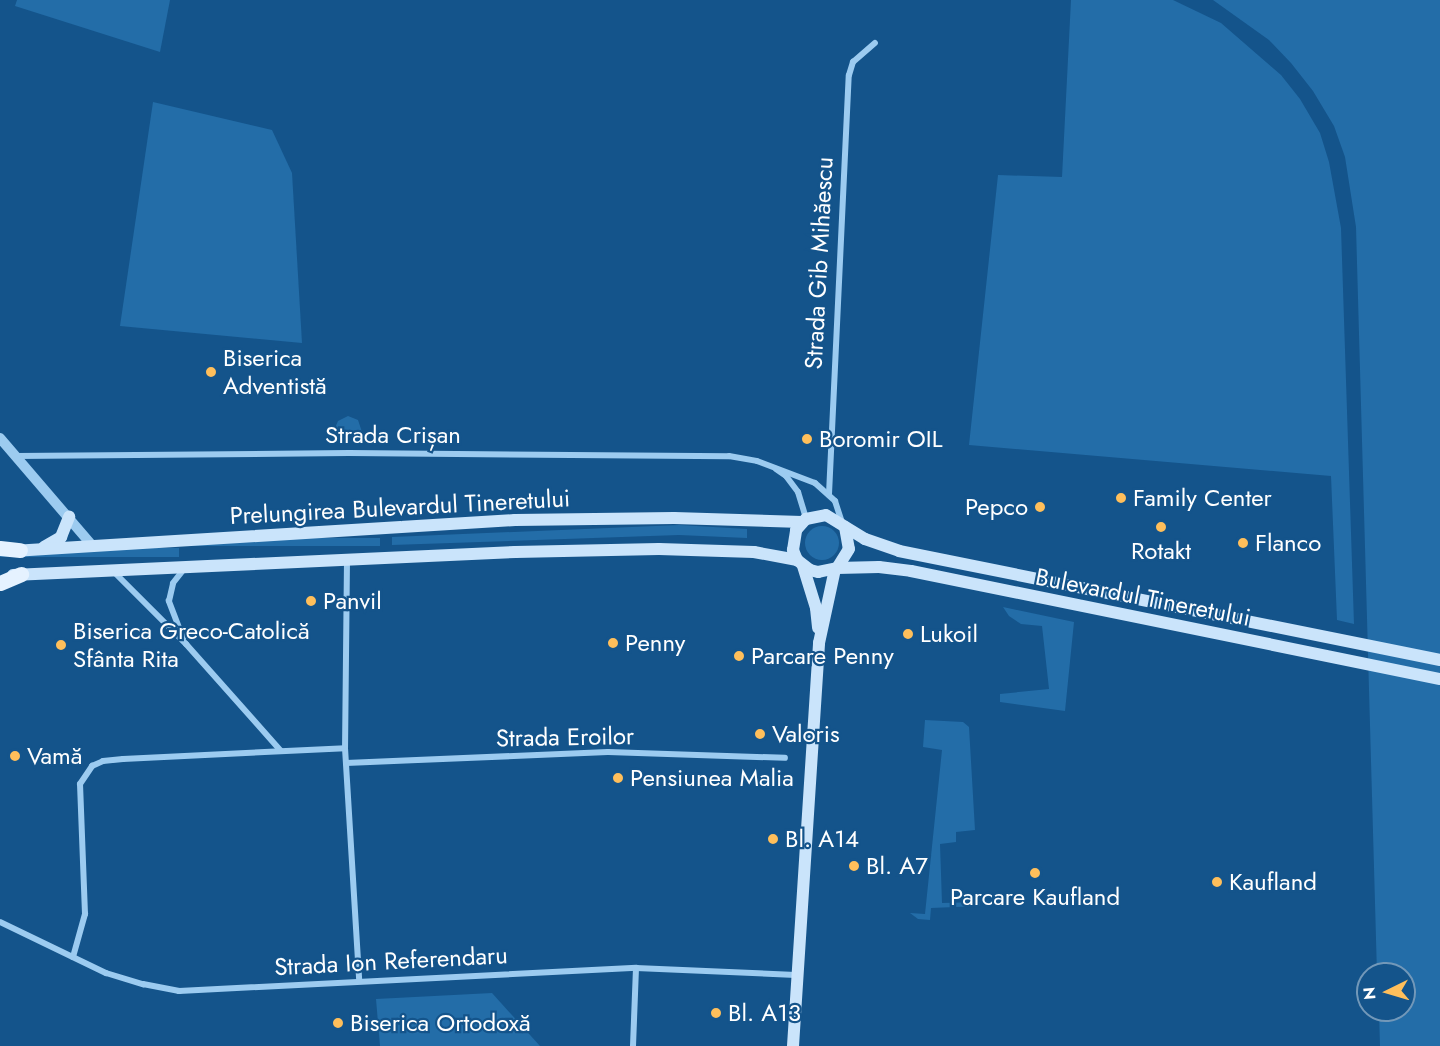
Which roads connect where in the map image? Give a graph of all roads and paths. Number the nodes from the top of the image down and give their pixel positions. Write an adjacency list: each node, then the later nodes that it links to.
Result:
1 (874, 43): 5 (street, Strada Gib Mihăescu)
2 (0, 438): 3 (street)
3 (16, 456): 4 (street, Strada Crișan); 6 (street)
4 (768, 465): 5 (street, Strada Crișan); 7 (street, Strada Crișan)
5 (829, 494): 8 (street)
6 (69, 518): 9 (street); 10 (main road)
7 (804, 520): 8 (main road, Bulevardul Tineretului); 9 (main road, Prelungirea Bulevardul Tineretului); 14 (main road)
8 (844, 526): 16 (main road); 23 (main road, Bulevardul Tineretului)
9 (91, 544): 10 (main road, Prelungirea Bulevardul Tineretului)
10 (41, 549): 12 (main road, Prelungirea Bulevardul Tineretului)
11 (0, 550): 12 (main road)
12 (20, 550)
13 (347, 560): 14 (main road, Prelungirea Bulevardul Tineretului); 15 (main road, Prelungirea Bulevardul Tineretului); 25 (street)
14 (800, 563): 16 (main road, Bulevardul Tineretului); 21 (main road)
15 (186, 567): 17 (main road, Prelungirea Bulevardul Tineretului); 22 (street)
16 (836, 568): 21 (main road); 24 (main road, Bulevardul Tineretului)
17 (112, 570): 18 (main road, Prelungirea Bulevardul Tineretului); 22 (street)
18 (21, 574): 19 (main road, Prelungirea Bulevardul Tineretului); 20 (main road)
19 (0, 576)
20 (0, 583)
21 (819, 643): 32 (main road)
22 (186, 644): 26 (street)
23 (1440, 660)
24 (1440, 679)
25 (345, 748): 26 (street); 28 (street)
26 (281, 751): 30 (street)
27 (785, 758): 28 (street, Strada Eroilor)
28 (346, 763): 33 (street)
29 (0, 922): 30 (street, Strada Ion Referendaru)
30 (73, 957): 33 (street, Strada Ion Referendaru)
31 (636, 968): 32 (street, Strada Ion Referendaru); 33 (street, Strada Ion Referendaru); 34 (street)
32 (796, 975): 35 (main road)
33 (359, 980)
34 (633, 1046)
35 (792, 1046)

